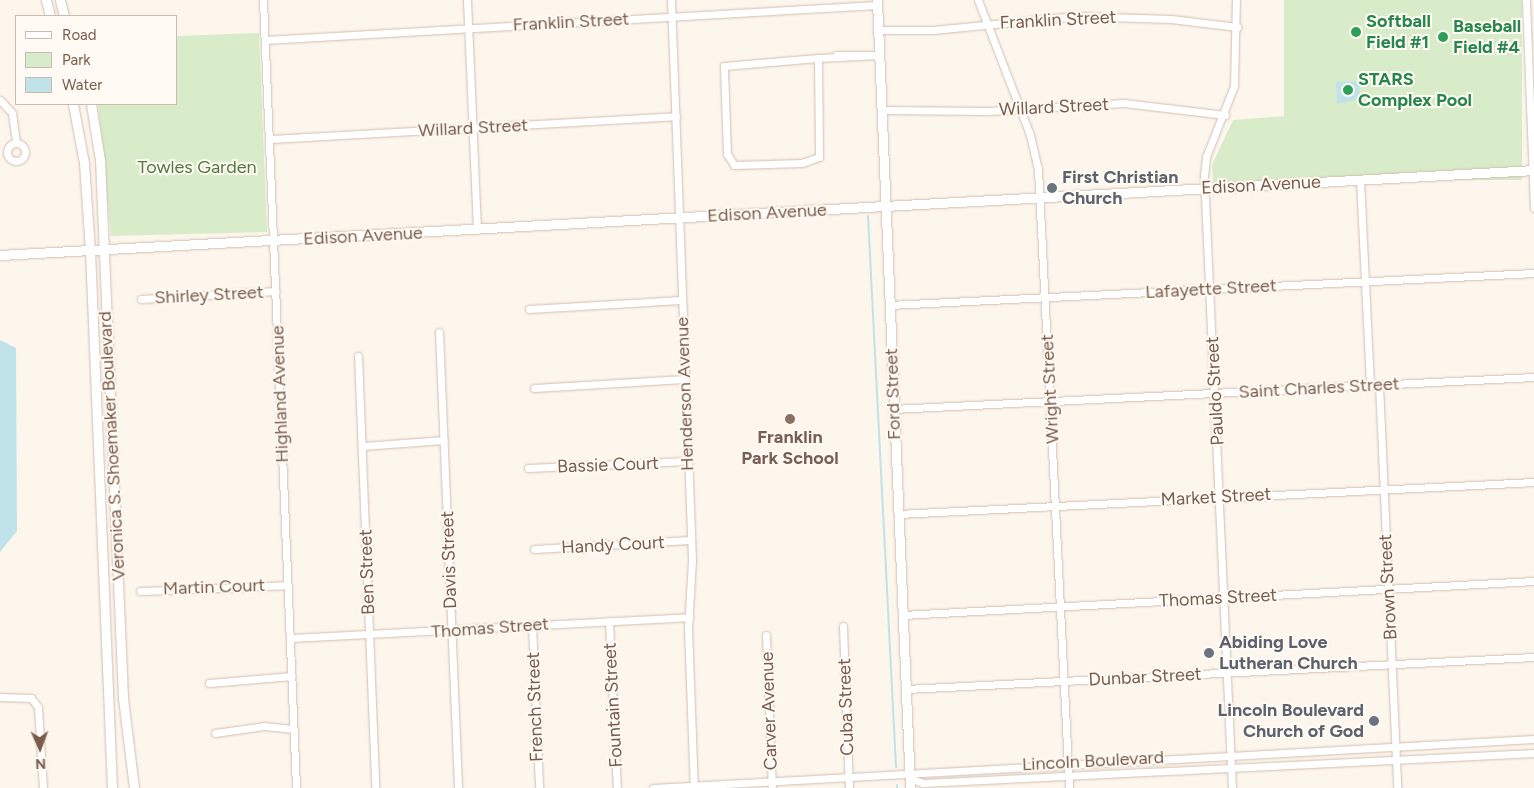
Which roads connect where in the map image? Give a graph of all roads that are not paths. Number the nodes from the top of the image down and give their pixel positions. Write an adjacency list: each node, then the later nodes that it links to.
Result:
1 (46, 0): 10 (street)
2 (60, 0): 11 (street)
3 (263, 0): 17 (street, Highland Avenue)
4 (467, 0): 15 (street)
5 (671, 0): 12 (street, Henderson Avenue)
6 (978, 0): 13 (street, Wright Street)
7 (1236, 0): 14 (street, Pauldo Street)
8 (1526, 0): 30 (street)
9 (877, 2): 12 (street, Franklin Street); 16 (street, Ford Street)
10 (50, 15)
11 (64, 15)
12 (672, 17): 15 (street, Franklin Street); 26 (street, Henderson Avenue)
13 (984, 24): 14 (street, Franklin Street); 16 (street, Franklin Street); 23 (street, Wright Street)
14 (1238, 27): 25 (street, Pauldo Street)
15 (468, 28): 17 (street, Franklin Street); 27 (street)
16 (878, 30): 18 (street, Ford Street)
17 (265, 40): 28 (street, Highland Avenue)
18 (879, 55): 19 (street); 24 (street, Ford Street)
19 (818, 58): 19 (street)
20 (0, 100): 29 (street)
21 (73, 105): 40 (street, Veronica S. Shoemaker Boulevard)
22 (91, 105): 39 (street, Veronica S. Shoemaker Boulevard)
23 (1018, 108): 24 (street, Willard Street); 25 (street, Willard Street); 33 (street, Wright Street)
24 (882, 110): 34 (street, Ford Street)
25 (1225, 115): 32 (street, Pauldo Street)
26 (676, 116): 27 (street, Willard Street); 36 (street, Henderson Avenue)
27 (472, 128): 28 (street, Willard Street); 37 (street)
28 (270, 139): 38 (street, Highland Avenue)
29 (16, 143)
30 (1534, 170): 31 (street, Edison Avenue); 35 (street)
31 (1360, 180): 32 (street, Edison Avenue); 43 (street)
32 (1205, 188): 33 (street, Edison Avenue); 44 (street, Pauldo Street)
33 (1040, 197): 34 (street, Edison Avenue); 46 (street, Wright Street)
34 (886, 206): 36 (street, Edison Avenue); 49 (street, Ford Street)
35 (1534, 208)
36 (680, 218): 37 (street, Edison Avenue); 48 (street, Henderson Avenue)
37 (477, 230): 38 (street, Edison Avenue)
38 (274, 241): 39 (street, Edison Avenue); 45 (street, Highland Avenue)
39 (103, 249): 40 (street, Edison Avenue); 111 (street, Veronica S. Shoemaker Boulevard)
40 (90, 250): 41 (street, Edison Avenue); 110 (street, Veronica S. Shoemaker Boulevard)
41 (0, 254)
42 (1534, 273): 43 (street, Lafayette Street)
43 (1365, 282): 44 (street, Lafayette Street); 56 (street)
44 (1210, 289): 46 (street, Lafayette Street); 58 (street, Pauldo Street)
45 (276, 291): 47 (street, Shirley Street); 73 (street, Highland Avenue)
46 (1045, 298): 49 (street, Lafayette Street); 59 (street, Wright Street)
47 (142, 299)
48 (682, 300): 50 (street); 54 (street, Henderson Avenue)
49 (889, 305): 60 (street, Ford Street)
50 (529, 309)
51 (439, 332): 61 (street, Davis Street)
52 (358, 356): 62 (street, Ben Street)
53 (1534, 377): 55 (street, Saint Charles Street)
54 (685, 379): 57 (street); 63 (street, Henderson Avenue)
55 (1379, 385): 56 (street, Saint Charles Street); 66 (street, Brown Street)
56 (1370, 386): 58 (street, Saint Charles Street)
57 (534, 388)
58 (1215, 394): 59 (street, Saint Charles Street); 67 (street, Pauldo Street)
59 (1050, 402): 60 (street, Saint Charles Street); 68 (street, Wright Street)
60 (893, 409): 69 (street, Ford Street)
61 (444, 440): 62 (street); 83 (street, Davis Street)
62 (363, 446): 85 (street, Ben Street)
63 (688, 462): 64 (street, Bassie Court); 70 (street, Henderson Avenue)
64 (528, 468)
65 (1534, 482): 66 (street, Market Street)
66 (1383, 489): 67 (street, Market Street); 74 (street, Brown Street)
67 (1220, 496): 68 (street, Market Street); 76 (street, Pauldo Street)
68 (1056, 505): 69 (street, Market Street); 77 (street, Wright Street)
69 (898, 514): 78 (street, Ford Street)
70 (691, 540): 71 (street, Handy Court); 79 (street, Henderson Avenue)
71 (534, 549)
72 (1534, 581): 74 (street, Thomas Street)
73 (288, 585): 75 (street, Martin Court); 86 (street, Highland Avenue)
74 (1388, 589): 76 (street, Thomas Street); 88 (street, Brown Street)
75 (140, 591)
76 (1224, 597): 77 (street, Thomas Street); 89 (street, Pauldo Street)
77 (1061, 606): 78 (street, Thomas Street); 91 (street, Wright Street)
78 (902, 615): 93 (street, Ford Street)
79 (689, 617): 80 (street, Thomas Street); 108 (street, Henderson Avenue)
80 (609, 621): 81 (street, Thomas Street); 116 (street, Fountain Street)
81 (532, 625): 83 (street, Thomas Street); 115 (street, French Street)
82 (843, 626): 105 (street, Cuba Street)
83 (452, 631): 85 (street, Thomas Street); 114 (street, Davis Street)
84 (766, 635): 107 (street, Carver Avenue)
85 (369, 636): 86 (street, Thomas Street); 113 (street, Ben Street)
86 (290, 638): 90 (street, Highland Avenue)
87 (1534, 657): 88 (street, Dunbar Street)
88 (1392, 665): 89 (street, Dunbar Street); 98 (street, Brown Street)
89 (1228, 673): 91 (street, Dunbar Street); 100 (street, Pauldo Street)
90 (292, 676): 92 (street); 95 (street, Highland Avenue)
91 (1064, 681): 93 (street, Dunbar Street); 102 (street, Wright Street)
92 (209, 683)
93 (906, 689): 106 (street, Ford Street)
94 (0, 697): 109 (street)
95 (294, 729): 96 (street); 112 (street, Highland Avenue)
96 (214, 733)
97 (1534, 738): 98 (street, Lincoln Boulevard)
98 (1396, 746): 100 (street, Lincoln Boulevard); 101 (street, Brown Street)
99 (1534, 753): 101 (street, Lincoln Boulevard)
100 (1231, 754): 102 (street, Lincoln Boulevard); 103 (street, Pauldo Street)
101 (1396, 760): 103 (street, Lincoln Boulevard); 121 (street, Brown Street)
102 (1068, 762): 104 (street, Wright Street); 106 (street, Lincoln Boulevard)
103 (1231, 768): 104 (street, Lincoln Boulevard); 120 (street, Pauldo Street)
104 (1068, 776): 106 (street, Lincoln Boulevard); 119 (street, Wright Street)
105 (849, 780): 106 (street, Lincoln Boulevard); 107 (street, Lincoln Boulevard); 118 (street, Cuba Street)
106 (909, 781)
107 (772, 785): 108 (street, Lincoln Boulevard)
108 (694, 787): 117 (street, Lincoln Boulevard)
109 (43, 788)
110 (112, 788)
111 (134, 788)
112 (296, 788)
113 (375, 788)
114 (458, 788)
115 (539, 788)
116 (617, 788)
117 (653, 788)
118 (849, 788)
119 (1069, 788)
120 (1232, 788)
121 (1397, 788)

